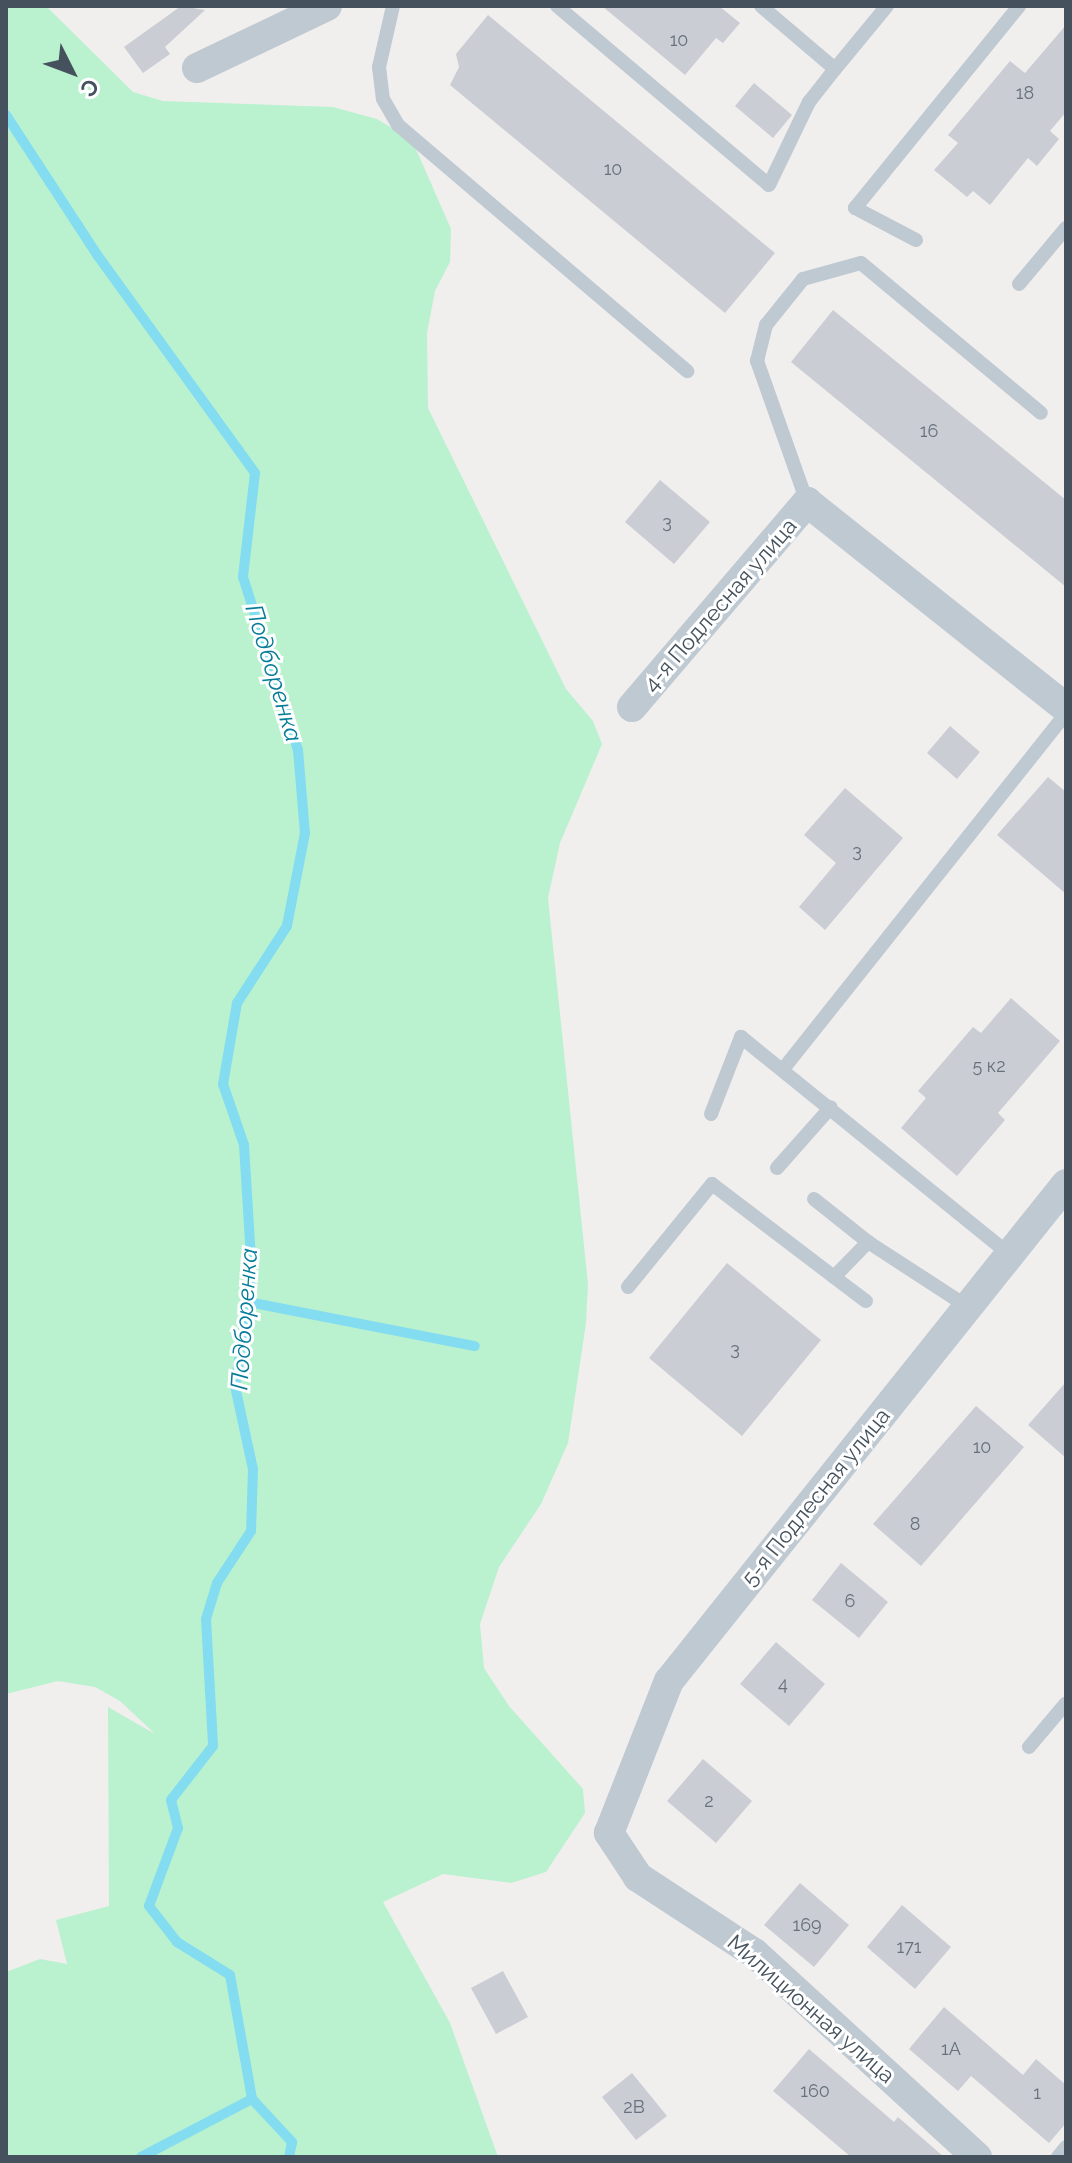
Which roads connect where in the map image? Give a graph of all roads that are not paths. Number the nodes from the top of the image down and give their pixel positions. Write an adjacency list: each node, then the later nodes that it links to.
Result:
1 (327, 6): 7 (street)
2 (393, 6): 12 (lane)
3 (557, 6): 8 (lane)
4 (761, 6): 8 (lane)
5 (887, 6): 8 (lane)
6 (1019, 6): 10 (lane)
7 (197, 68)
8 (835, 69)
9 (1066, 228): 11 (lane)
10 (916, 240)
11 (1019, 284)
12 (687, 371)
13 (1041, 413): 14 (lane)
14 (807, 502): 15 (street, 4-я Подлесная улица); 16 (street)
15 (632, 707)
16 (1066, 710): 17 (lane)
17 (784, 1068): 18 (lane); 19 (lane)
18 (831, 1107): 20 (lane); 24 (lane)
19 (711, 1114)
20 (777, 1168)
21 (1066, 1184): 24 (street, 5-я Подлесная улица)
22 (814, 1199): 23 (lane)
23 (868, 1242): 25 (lane); 28 (lane)
24 (1010, 1255): 28 (street, 5-я Подлесная улица)
25 (834, 1277): 26 (lane); 27 (lane)
26 (628, 1287)
27 (866, 1301)
28 (968, 1307): 31 (street, 5-я Подлесная улица)
29 (1066, 1703): 30 (lane)
30 (1029, 1747)
31 (609, 1833): 33 (street, Милиционная улица)
32 (1066, 2147): 34 (lane)
33 (977, 2157)
34 (1058, 2157)

